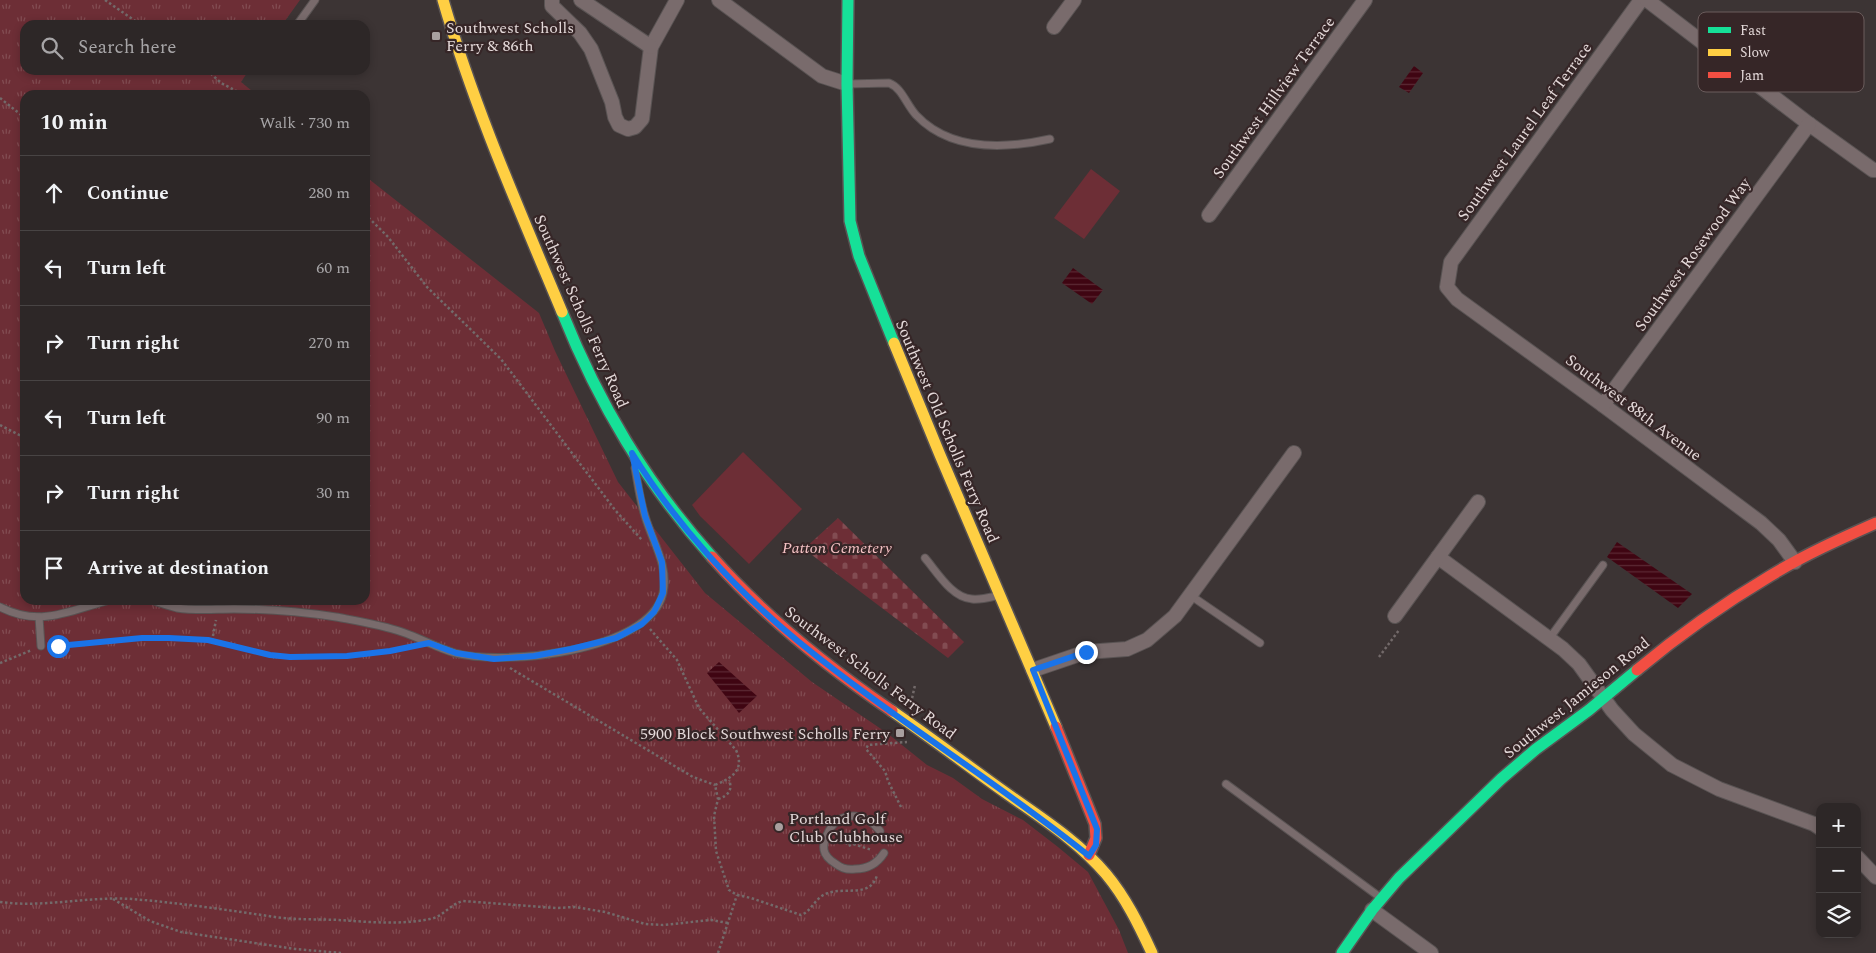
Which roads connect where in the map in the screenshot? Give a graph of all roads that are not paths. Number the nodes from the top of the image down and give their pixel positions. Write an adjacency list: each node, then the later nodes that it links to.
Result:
1 (315, 0): 12 (lane)
2 (443, 0): 24 (street, Southwest Scholls Ferry Road)
3 (552, 0): 15 (street)
4 (581, 0): 15 (street)
5 (676, 0): 15 (street)
6 (719, 0): 16 (street)
7 (848, 0): 16 (street, Southwest Old Scholls Ferry Road)
8 (1074, 0): 13 (street)
9 (1365, 0): 21 (street, Southwest Hillview Terrace)
10 (1641, 0): 22 (street, Southwest Laurel Leaf Terrace)
11 (1648, 0): 14 (street)
12 (301, 20)
13 (1054, 27)
14 (1698, 39)
15 (651, 47)
16 (847, 84): 19 (lane); 32 (street, Southwest Old Scholls Ferry Road)
17 (1767, 92): 18 (street)
18 (1809, 124): 20 (street); 23 (street, Southwest Rosewood Way)
19 (1050, 139)
20 (1876, 170)
21 (1209, 216)
22 (1447, 287): 23 (street, Southwest 88th Avenue)
23 (1603, 404): 30 (street, Southwest 88th Avenue)
24 (632, 453): 35 (lane); 48 (street, Southwest Scholls Ferry Road)
25 (1294, 453): 33 (street)
26 (1478, 502): 28 (street)
27 (1876, 523): 30 (street, Southwest Jamieson Road)
28 (1438, 557): 37 (street); 39 (street)
29 (925, 558): 32 (lane)
30 (1795, 562): 43 (street, Southwest Jamieson Road)
31 (1603, 565): 39 (lane)
32 (1000, 595): 42 (street, Southwest Old Scholls Ferry Road)
33 (1190, 595): 40 (lane); 42 (street)
34 (92, 605): 38 (lane)
35 (168, 605)
36 (0, 607): 38 (lane)
37 (1395, 616)
38 (39, 617): 41 (lane)
39 (1549, 639): 43 (street)
40 (1260, 643)
41 (41, 646)
42 (1033, 670): 48 (street, Southwest Old Scholls Ferry Road)
43 (1603, 699): 45 (street); 51 (street, Southwest Jamieson Road)
44 (1226, 784): 51 (lane)
45 (1816, 825)
46 (880, 831): 47 (lane)
47 (884, 853)
48 (1089, 856): 53 (street, Southwest Scholls Ferry Road)
49 (1861, 860): 50 (street)
50 (1876, 877)
51 (1381, 898): 52 (street, Southwest Jamieson Road)
52 (1372, 910): 54 (street, Southwest Jamieson Road); 55 (street)
53 (1152, 953)
54 (1342, 953)
55 (1431, 953)

